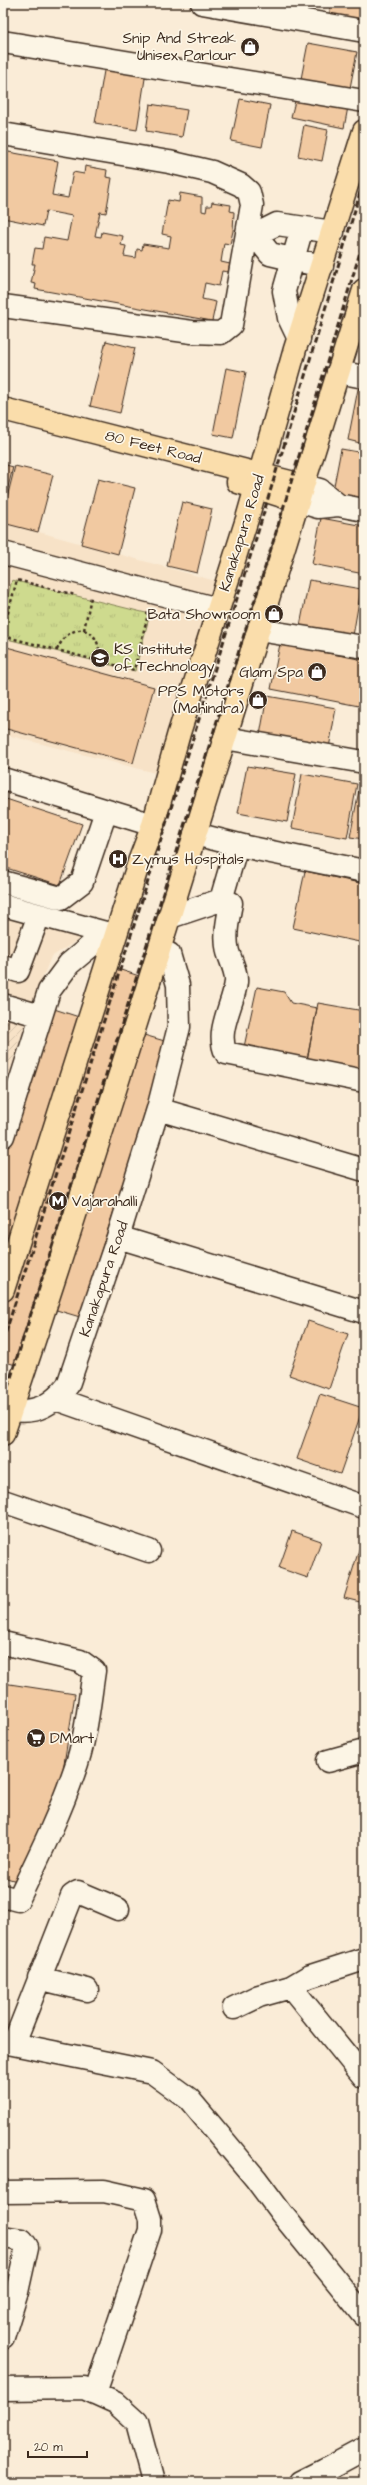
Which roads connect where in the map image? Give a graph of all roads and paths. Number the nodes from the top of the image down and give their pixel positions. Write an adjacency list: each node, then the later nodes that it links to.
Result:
1 (202, 3): 2 (street)
2 (364, 31)
3 (3, 42): 4 (street)
4 (364, 102)
5 (364, 131): 8 (main road, Kanakapura Road)
6 (3, 134): 9 (street)
7 (302, 228): 8 (street); 9 (street); 10 (street)
8 (333, 232): 11 (main road, Kanakapura Road)
9 (251, 235): 10 (street); 13 (street)
10 (293, 259): 11 (street); 14 (street)
11 (322, 266): 14 (main road, Kanakapura Road)
12 (364, 290): 15 (main road)
13 (3, 306)
14 (299, 339): 19 (main road, Kanakapura Road)
15 (338, 372): 16 (street); 20 (main road)
16 (364, 377)
17 (3, 409): 19 (main road, 80 Feet Road)
18 (3, 423): 19 (main road, 80 Feet Road)
19 (259, 481): 20 (main road, 80 Feet Road); 26 (main road, Kanakapura Road)
20 (300, 493): 21 (street); 29 (main road)
21 (364, 510)
22 (3, 552): 23 (street)
23 (94, 577): 24 (path); 26 (street)
24 (90, 599): 25 (path); 28 (path); 30 (path)
25 (98, 601)
26 (218, 609): 40 (main road, Kanakapura Road)
27 (141, 612): 34 (path)
28 (84, 630): 33 (path); 34 (path)
29 (258, 630): 32 (street); 35 (main road)
30 (3, 631)
31 (3, 636): 33 (path)
32 (364, 647)
33 (57, 650): 34 (path)
34 (99, 661)
35 (225, 738): 36 (street); 41 (main road)
36 (364, 762)
37 (3, 779): 40 (street)
38 (3, 788): 39 (street)
39 (103, 820): 40 (street); 44 (street)
40 (151, 830): 49 (main road, Kanakapura Road)
41 (195, 834): 42 (street); 48 (main road)
42 (237, 845): 43 (street); 45 (street)
43 (364, 871)
44 (3, 882)
45 (221, 900): 48 (street); 54 (street)
46 (3, 905): 47 (street)
47 (39, 915): 49 (street); 51 (street)
48 (170, 917): 50 (main road)
49 (111, 933): 53 (street); 59 (main road, Kanakapura Road)
50 (160, 951): 55 (street, Kanakapura Road); 62 (main road)
51 (3, 966)
52 (3, 1005): 53 (street)
53 (41, 1016): 56 (street)
54 (364, 1081)
55 (158, 1109): 57 (street); 58 (street, Kanakapura Road)
56 (3, 1136)
57 (364, 1170)
58 (118, 1237): 60 (street); 61 (street, Kanakapura Road)
59 (3, 1290)
60 (364, 1312)
61 (56, 1400): 62 (street); 64 (street)
62 (6, 1423)
63 (3, 1501): 65 (street)
64 (364, 1507)
65 (149, 1551)
66 (3, 1643): 69 (street)
67 (364, 1751): 68 (street)
68 (328, 1761)
69 (3, 1896)
70 (118, 1909): 72 (street)
71 (364, 1959): 73 (street)
72 (39, 1978): 74 (street); 76 (street)
73 (291, 1987): 75 (street); 77 (street)
74 (87, 1990)
75 (234, 2008)
76 (8, 2043): 80 (street)
77 (364, 2077)
78 (3, 2192): 83 (street)
79 (3, 2237): 81 (street)
80 (364, 2315)
81 (3, 2337)
82 (3, 2389): 83 (street)
83 (95, 2393): 86 (street)
84 (364, 2449): 85 (street)
85 (323, 2476): 87 (street)
86 (153, 2482)
87 (301, 2482)

